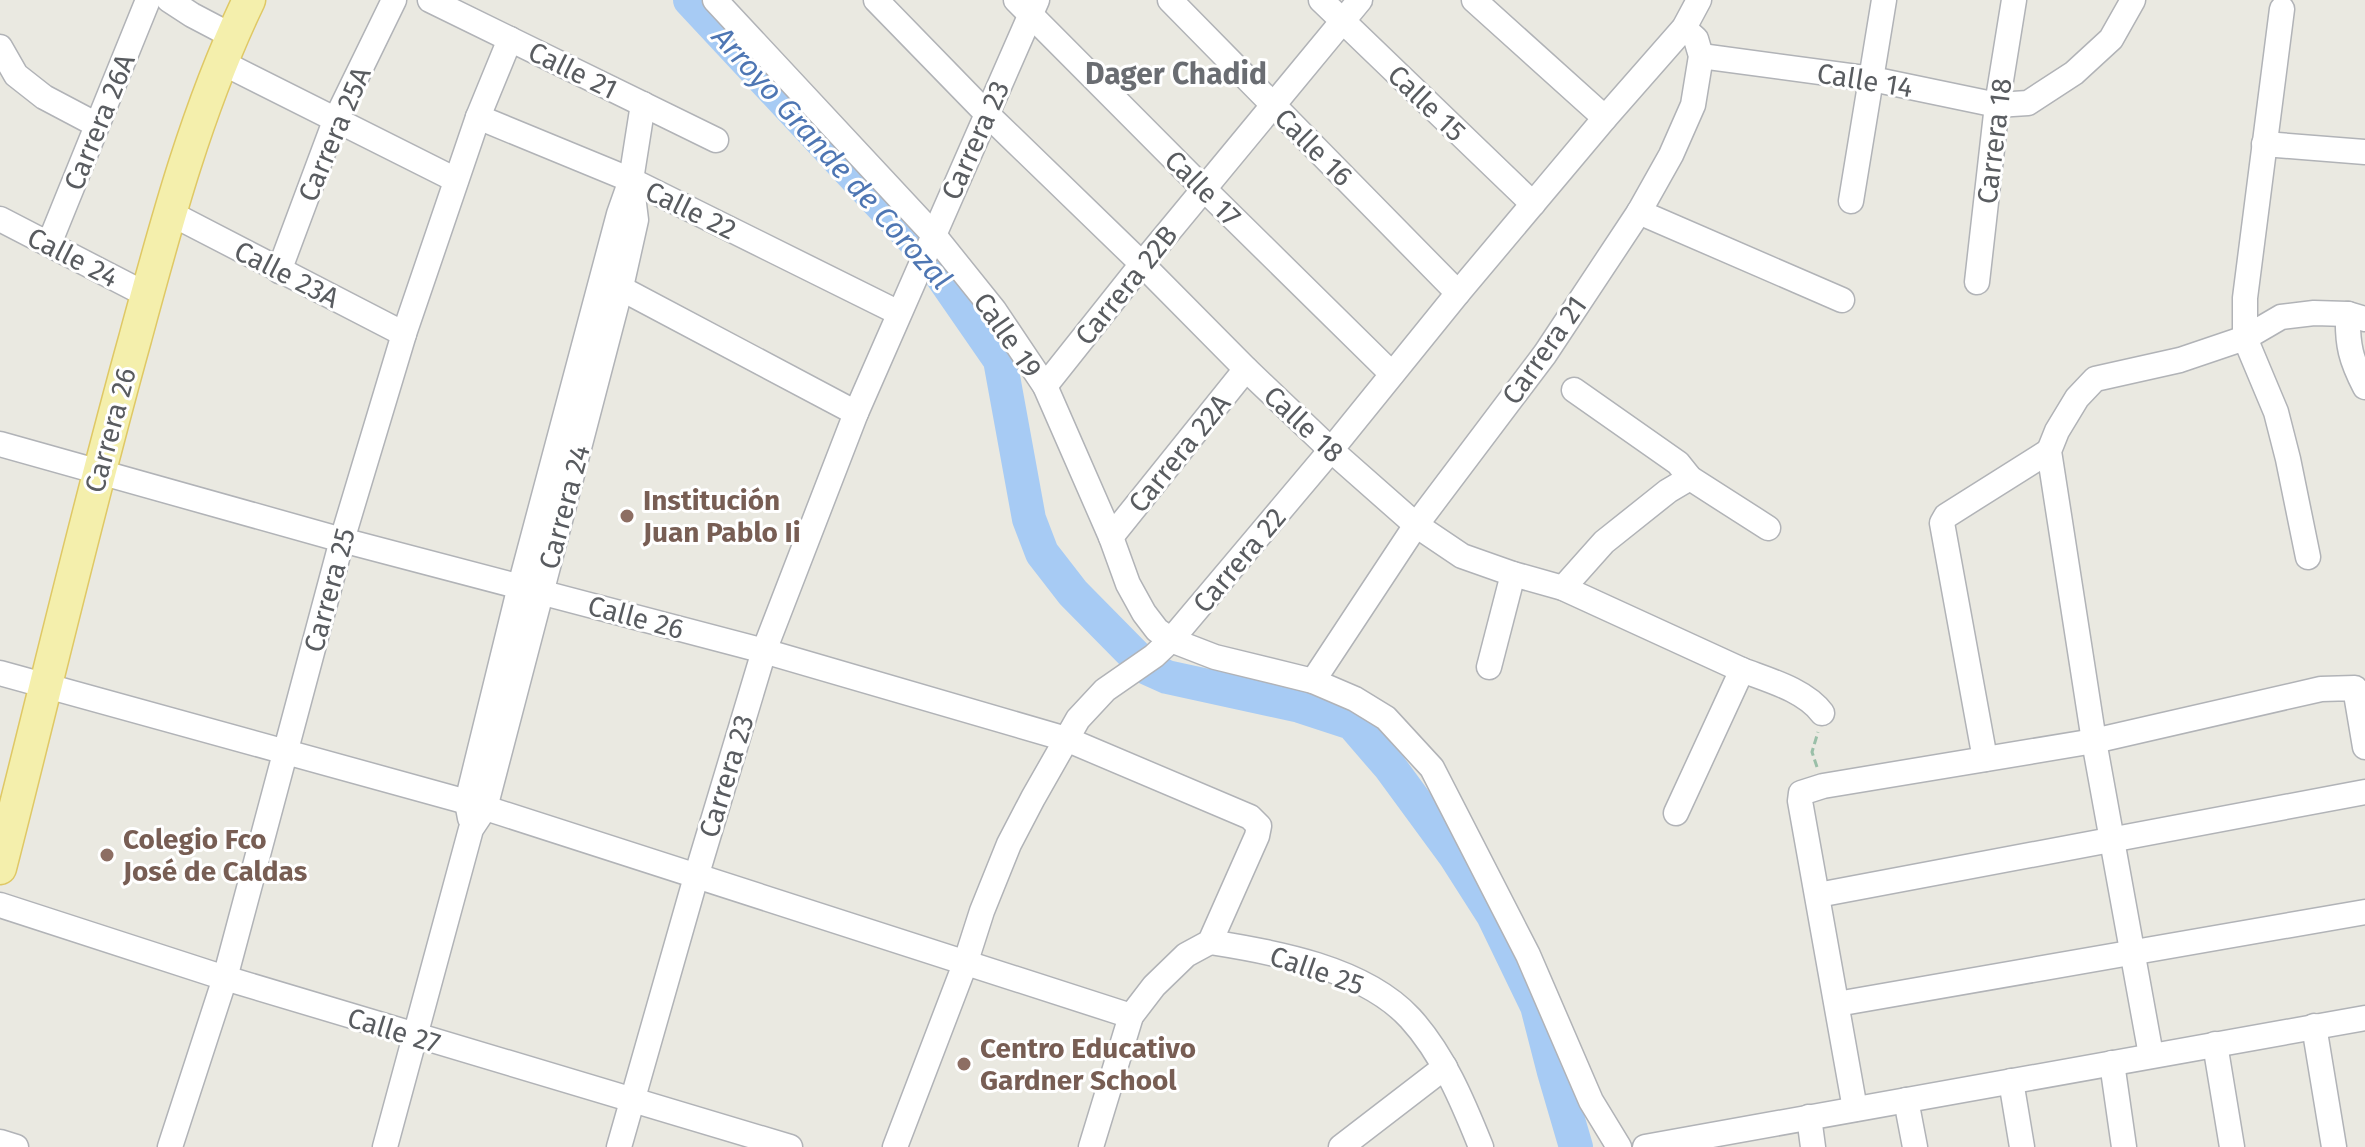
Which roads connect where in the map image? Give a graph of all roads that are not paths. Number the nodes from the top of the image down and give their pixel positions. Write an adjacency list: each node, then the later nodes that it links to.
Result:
1 (148, 0): 32 (street, Carrera 26A)
2 (169, 0): 22 (street)
3 (249, 0): 22 (main road, Carrera 26)
4 (394, 0): 31 (street, Carrera 25A)
5 (430, 0): 20 (street, Calle 21)
6 (715, 0): 44 (street, Calle 19)
7 (876, 0): 28 (street, Calle 18)
8 (1170, 0): 26 (street, Calle 16)
9 (1321, 0): 18 (street, Calle 15)
10 (1360, 0): 18 (street, Carrera 22B)
11 (1474, 0): 30 (street)
12 (1699, 0): 19 (street)
13 (1884, 0): 24 (street)
14 (2014, 0): 27 (street, Carrera 18)
15 (2133, 0): 27 (street, Calle 14)
16 (1028, 5): 28 (street, Carrera 23); 38 (street, Calle 17)
17 (2282, 9): 34 (street)
18 (1342, 22): 26 (street, Carrera 22B); 40 (street, Calle 15)
19 (1684, 28): 23 (street); 30 (street, Carrera 22)
20 (510, 39): 25 (street, Calle 21); 29 (street, Carrera 25)
21 (0, 47): 32 (street)
22 (226, 49): 31 (street); 42 (main road, Carrera 26)
23 (1701, 56): 24 (street, Calle 14); 41 (street, Carrera 21)
24 (1872, 79): 27 (street, Calle 14); 39 (street)
25 (643, 104): 33 (street, Calle 21); 37 (street, Carrera 24)
26 (1273, 105): 38 (street, Carrera 22B); 50 (street, Calle 16)
27 (1997, 105): 48 (street, Carrera 18)
28 (987, 114): 44 (street, Carrera 23); 46 (street, Calle 18)
29 (478, 117): 36 (street, Carrera 25); 37 (street, Calle 22)
30 (1605, 118): 40 (street, Carrera 22)
31 (335, 121): 36 (street); 47 (street, Carrera 25A)
32 (97, 125): 45 (street, Carrera 26A)
33 (716, 140)
34 (2264, 144): 35 (street); 56 (street)
35 (2365, 152)
36 (456, 180): 55 (street, Carrera 25)
37 (631, 180): 49 (street, Carrera 24); 53 (street, Calle 22)
38 (1204, 189): 46 (street, Carrera 22B); 58 (street, Calle 17)
39 (1851, 201)
40 (1533, 204): 50 (street, Carrera 22)
41 (1639, 212): 52 (street); 68 (street, Carrera 21)
42 (170, 213): 47 (street, Calle 23A); 51 (main road, Carrera 26)
43 (0, 219): 45 (street, Calle 24)
44 (930, 242): 53 (street, Carrera 23); 59 (street, Calle 19)
45 (49, 244): 51 (street, Calle 24)
46 (1142, 264): 57 (street, Calle 18); 59 (street, Carrera 22B)
47 (279, 271): 55 (street, Calle 23A)
48 (1977, 282)
49 (612, 283): 62 (street); 75 (street, Carrera 24)
50 (1458, 293): 58 (street, Carrera 22)
51 (147, 295): 66 (main road, Carrera 26)
52 (1842, 300)
53 (904, 302): 62 (street, Carrera 23)
54 (2356, 317): 56 (street); 60 (street)
55 (404, 334): 71 (street, Carrera 25)
56 (2245, 338): 65 (street); 72 (street)
57 (1246, 369): 64 (street, Calle 18); 70 (street, Carrera 22A)
58 (1392, 374): 64 (street, Carrera 22)
59 (1045, 386): 70 (street, Calle 19)
60 (2365, 387)
61 (1574, 390): 67 (street)
62 (856, 413): 77 (street, Carrera 23)
63 (0, 444): 66 (street, Calle 26)
64 (1331, 450): 68 (street, Calle 18); 76 (street, Carrera 22)
65 (2049, 451): 85 (street); 88 (street)
66 (98, 473): 71 (street, Calle 26); 82 (main road, Carrera 26)
67 (1690, 478): 69 (street); 74 (street)
68 (1416, 525): 73 (street, Calle 18); 81 (street, Carrera 21)
69 (1768, 528)
70 (1111, 537): 76 (street, Calle 19)
71 (342, 540): 75 (street, Calle 26); 87 (street, Carrera 25)
72 (2308, 557)
73 (1513, 574): 74 (street, Calle 18); 78 (street)
74 (1563, 588): 79 (street, Calle 18)
75 (531, 589): 77 (street, Calle 26); 90 (street, Carrera 24)
76 (1163, 648): 81 (street); 84 (street, Carrera 22)
77 (764, 651): 84 (street, Calle 26); 94 (street, Carrera 23)
78 (1489, 667)
79 (1742, 670): 83 (street, Calle 18); 91 (street)
80 (0, 673): 82 (street)
81 (1313, 681): 126 (street)
82 (47, 685): 87 (street); 93 (main road, Carrera 26)
83 (1822, 713)
84 (1066, 739): 98 (street, Calle 26); 100 (street, Carrera 22)
85 (2094, 741): 86 (street); 88 (street); 92 (street)
86 (2365, 747)
87 (285, 751): 90 (street); 101 (street, Carrera 25)
88 (1985, 759): 95 (street)
89 (2365, 792): 92 (street)
90 (476, 805): 94 (street); 106 (street, Carrera 24)
91 (1676, 813)
92 (2112, 839): 95 (street); 99 (street)
93 (0, 868)
94 (696, 877): 100 (street); 112 (street, Carrera 23)
95 (1818, 895): 102 (street)
96 (0, 905): 101 (street, Calle 27)
97 (2365, 912): 99 (street)
98 (1210, 942): 103 (street); 110 (street, Calle 25)
99 (2133, 953): 102 (street); 108 (street)
100 (965, 964): 103 (street); 122 (street, Carrera 22)
101 (225, 978): 106 (street, Calle 27); 118 (street, Carrera 25)
102 (1837, 1004): 114 (street)
103 (1131, 1016): 123 (street)
104 (2365, 1018): 105 (street)
105 (2314, 1026): 107 (street); 133 (street)
106 (415, 1036): 112 (street, Calle 27); 119 (street, Carrera 24)
107 (2215, 1044): 108 (street); 132 (street)
108 (2151, 1055): 109 (street)
109 (2112, 1063): 111 (street); 131 (street)
110 (1445, 1067): 124 (street); 125 (street, Calle 25)
111 (2011, 1081): 113 (street); 130 (street)
112 (632, 1100): 120 (street, Carrera 23); 121 (street, Calle 27)
113 (1906, 1100): 114 (street); 129 (street)
114 (1855, 1109): 115 (street)
115 (1809, 1117): 127 (street); 128 (street)
116 (0, 1142): 117 (street)
117 (16, 1147)
118 (170, 1147)
119 (385, 1147)
120 (619, 1147)
121 (790, 1147)
122 (895, 1147)
123 (1091, 1147)
124 (1341, 1147)
125 (1481, 1147)
126 (1619, 1147)
127 (1645, 1147)
128 (1813, 1147)
129 (1915, 1147)
130 (2022, 1147)
131 (2124, 1147)
132 (2232, 1147)
133 (2334, 1147)

